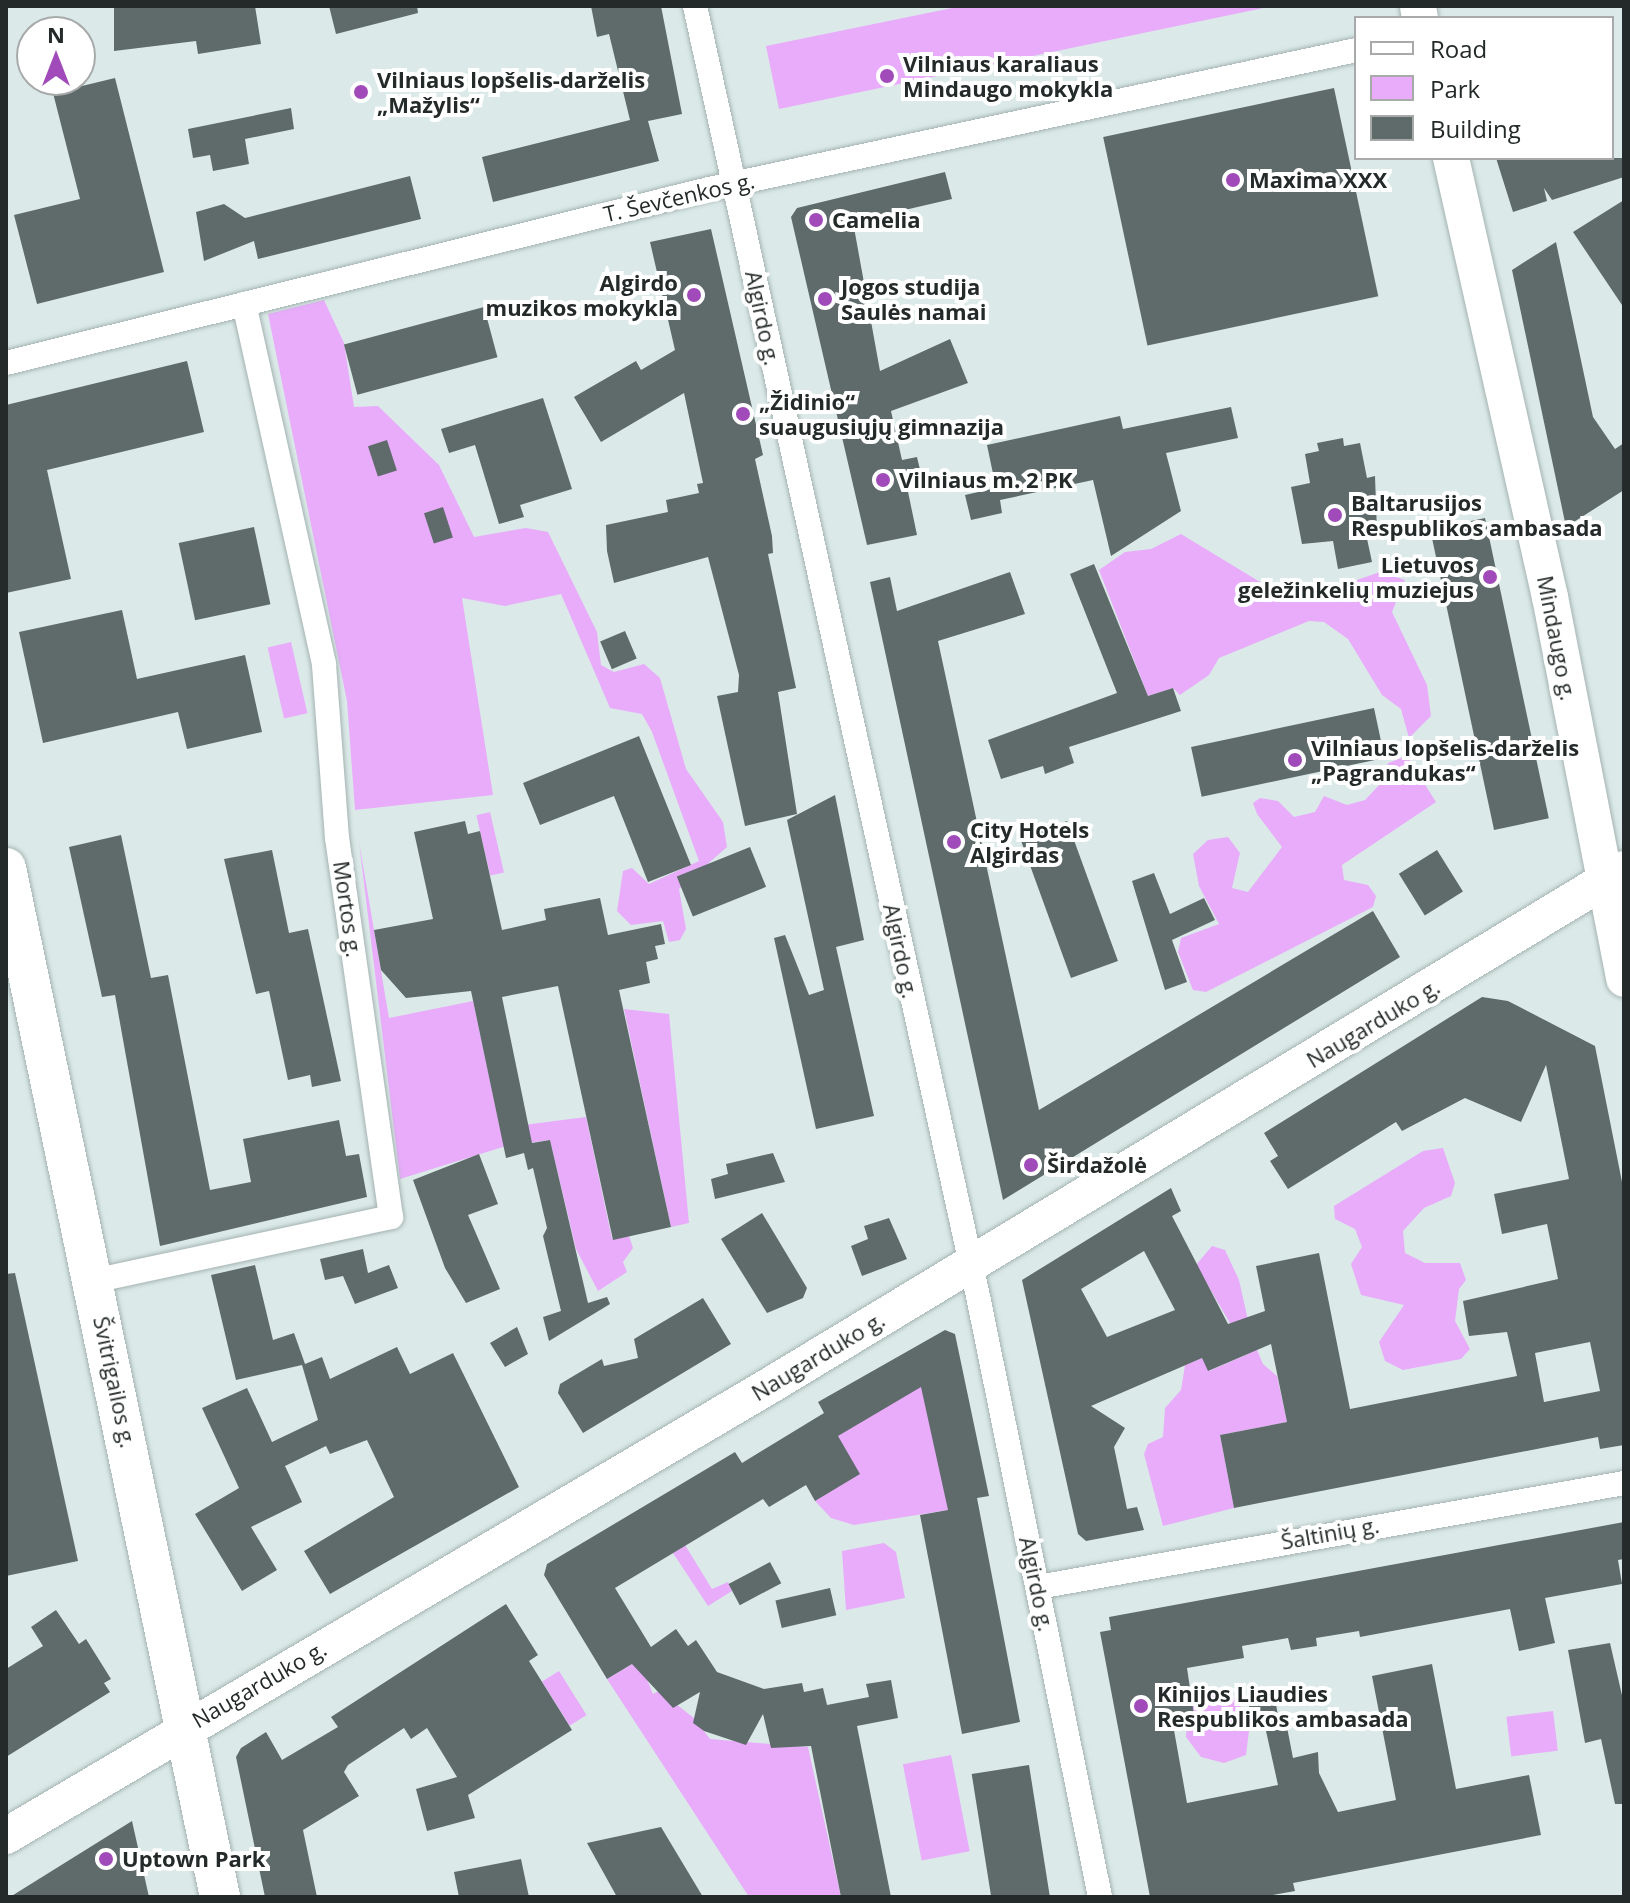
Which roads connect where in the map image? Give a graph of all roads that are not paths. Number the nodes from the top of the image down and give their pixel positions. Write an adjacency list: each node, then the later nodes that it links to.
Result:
1 (695, 6): 4 (street, Algirdo g.)
2 (1354, 50): 4 (street, T. Ševčenkos g.)
3 (1451, 160): 8 (main road, Mindaugo g.)
4 (734, 184): 5 (street, T. Ševčenkos g.); 10 (street, Algirdo g.)
5 (244, 304): 6 (street, T. Ševčenkos g.); 11 (street, Mortos g.)
6 (6, 363)
7 (6, 868): 11 (main road, Švitrigailos g.)
8 (1614, 876): 9 (main road, Mindaugo g.); 10 (main road, Naugarduko g.)
9 (1624, 979)
10 (970, 1264): 13 (street, Algirdo g.); 14 (main road, Naugarduko g.)
11 (93, 1281): 14 (main road, Švitrigailos g.)
12 (1624, 1483): 13 (street, Šaltinių g.)
13 (1038, 1587): 17 (street, Algirdo g.)
14 (186, 1726): 15 (main road, Naugarduko g.); 16 (main road, Švitrigailos g.)
15 (6, 1836)
16 (220, 1897)
17 (1100, 1897)

